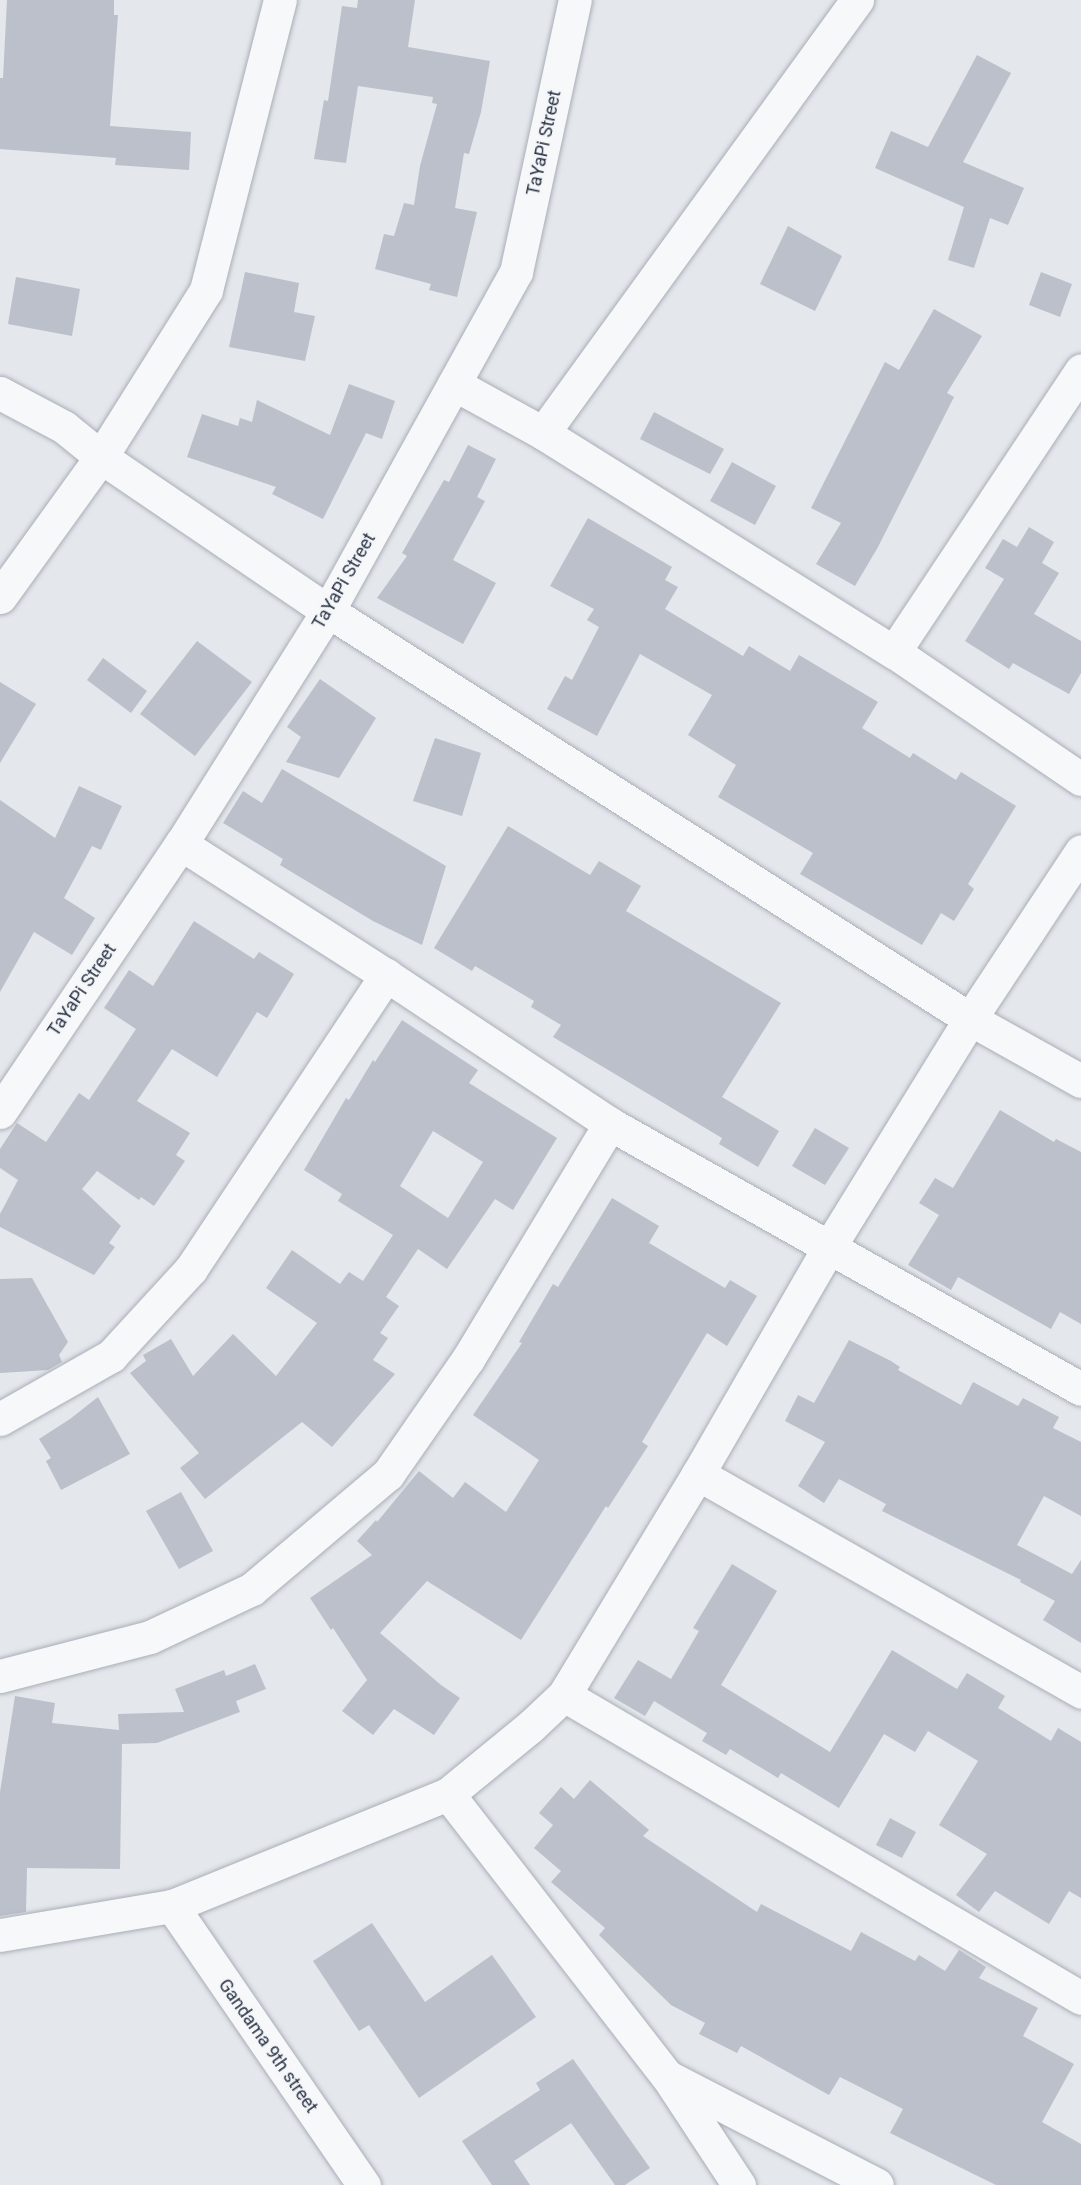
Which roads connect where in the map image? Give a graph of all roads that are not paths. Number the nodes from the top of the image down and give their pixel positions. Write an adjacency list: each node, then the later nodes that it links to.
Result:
1 (280, 0): 8 (street)
2 (575, 0): 5 (street, TaYaPi Street)
3 (857, 0): 7 (street)
4 (1081, 371): 11 (street)
5 (454, 384): 7 (street); 10 (street, TaYaPi Street)
6 (0, 393): 8 (street)
7 (543, 433): 11 (street)
8 (101, 457): 9 (street); 10 (street)
9 (0, 597)
10 (328, 612): 13 (street, TaYaPi Street); 16 (street)
11 (894, 652): 12 (street)
12 (1081, 779)
13 (181, 844): 15 (street); 18 (street, TaYaPi Street)
14 (1081, 851): 16 (street)
15 (386, 975): 19 (street); 22 (street)
16 (970, 1018): 17 (street); 20 (street)
17 (1081, 1081)
18 (0, 1112)
19 (610, 1124): 20 (street); 24 (street)
20 (828, 1249): 21 (street); 23 (street)
21 (1081, 1389)
22 (0, 1419)
23 (698, 1474): 25 (street); 26 (street)
24 (0, 1676)
25 (1081, 1692)
26 (564, 1695): 27 (street); 30 (street)
27 (448, 1794): 28 (street); 31 (street)
28 (172, 1906): 29 (street); 32 (street, Gandama 9th street)
29 (0, 1935)
30 (1081, 1998)
31 (667, 2076): 33 (street); 34 (street)
32 (364, 2185)
33 (739, 2185)
34 (877, 2185)

